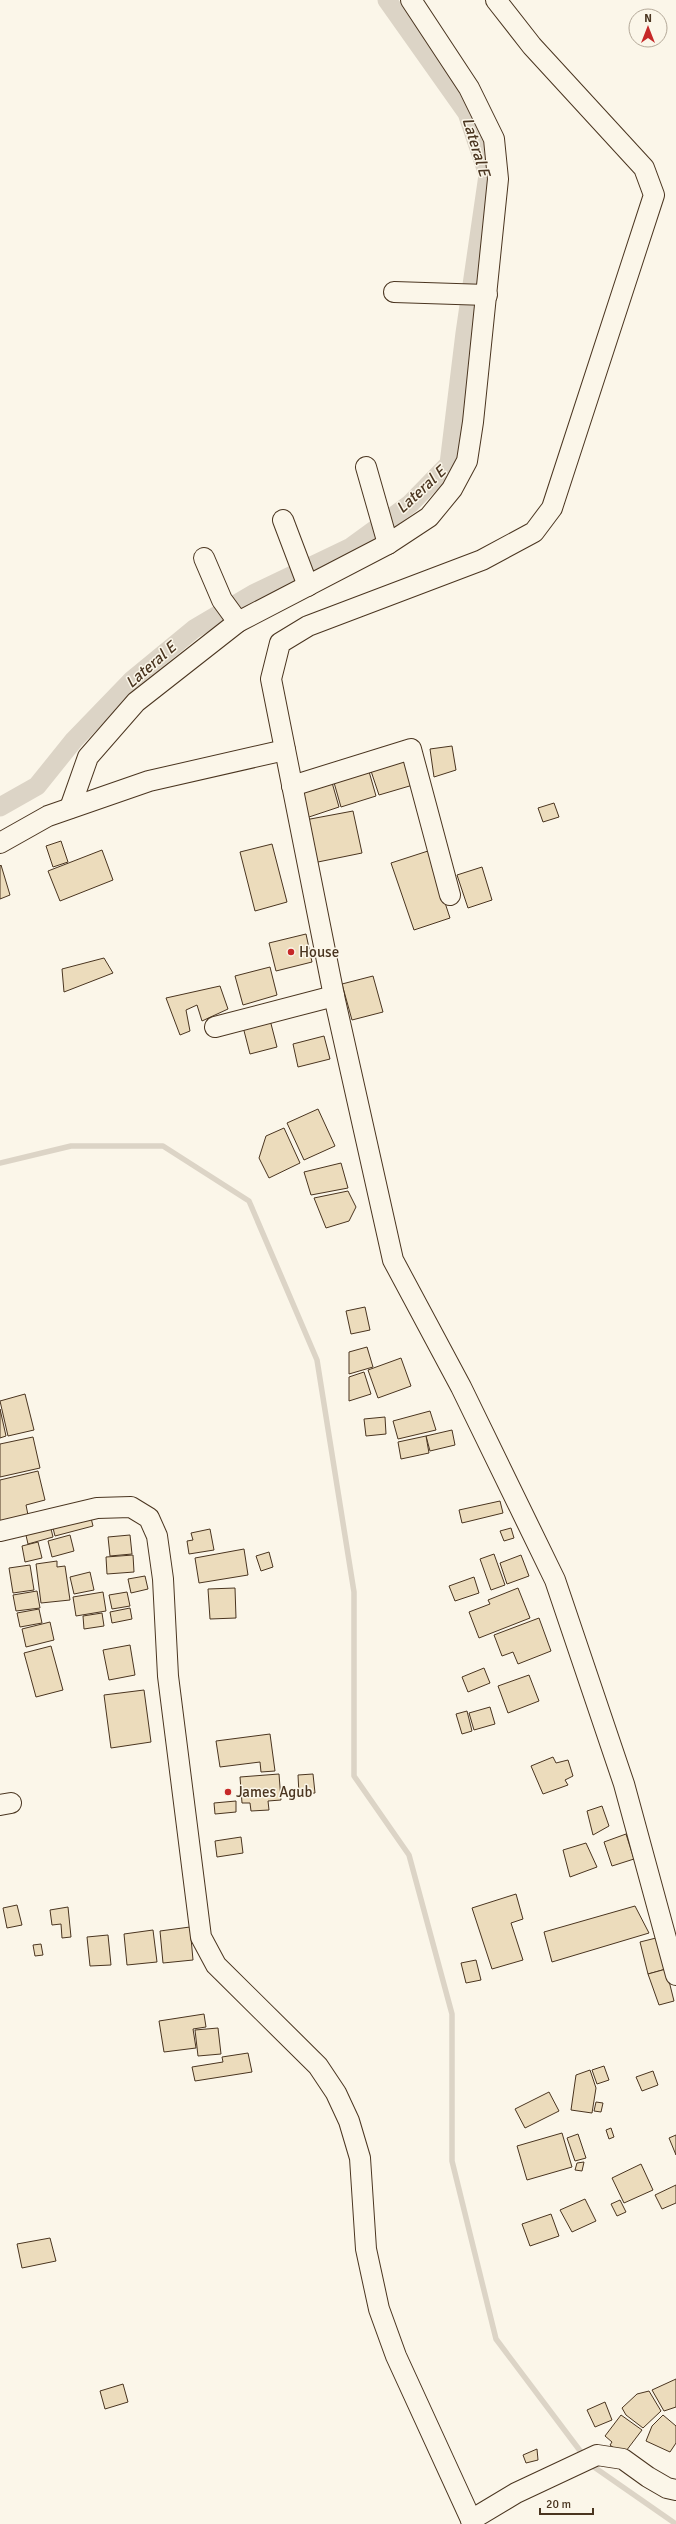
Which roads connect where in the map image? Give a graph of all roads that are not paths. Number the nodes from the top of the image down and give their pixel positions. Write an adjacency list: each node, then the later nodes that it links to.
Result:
1 (411, 0): 4 (street)
2 (496, 0): 11 (street)
3 (394, 292): 4 (street)
4 (487, 295): 7 (street)
5 (366, 467): 7 (street)
6 (284, 520): 9 (street)
7 (385, 534): 9 (street)
8 (204, 558): 10 (street)
9 (307, 583): 10 (street)
10 (231, 613): 13 (street)
11 (285, 750): 12 (street); 13 (street)
12 (292, 786): 15 (street); 16 (street)
13 (70, 808): 14 (street)
14 (0, 843)
15 (450, 894)
16 (334, 996): 17 (street); 19 (street)
17 (215, 1027)
18 (0, 1530): 21 (street)
19 (676, 1975)
20 (676, 2490): 21 (street)
21 (472, 2522)

